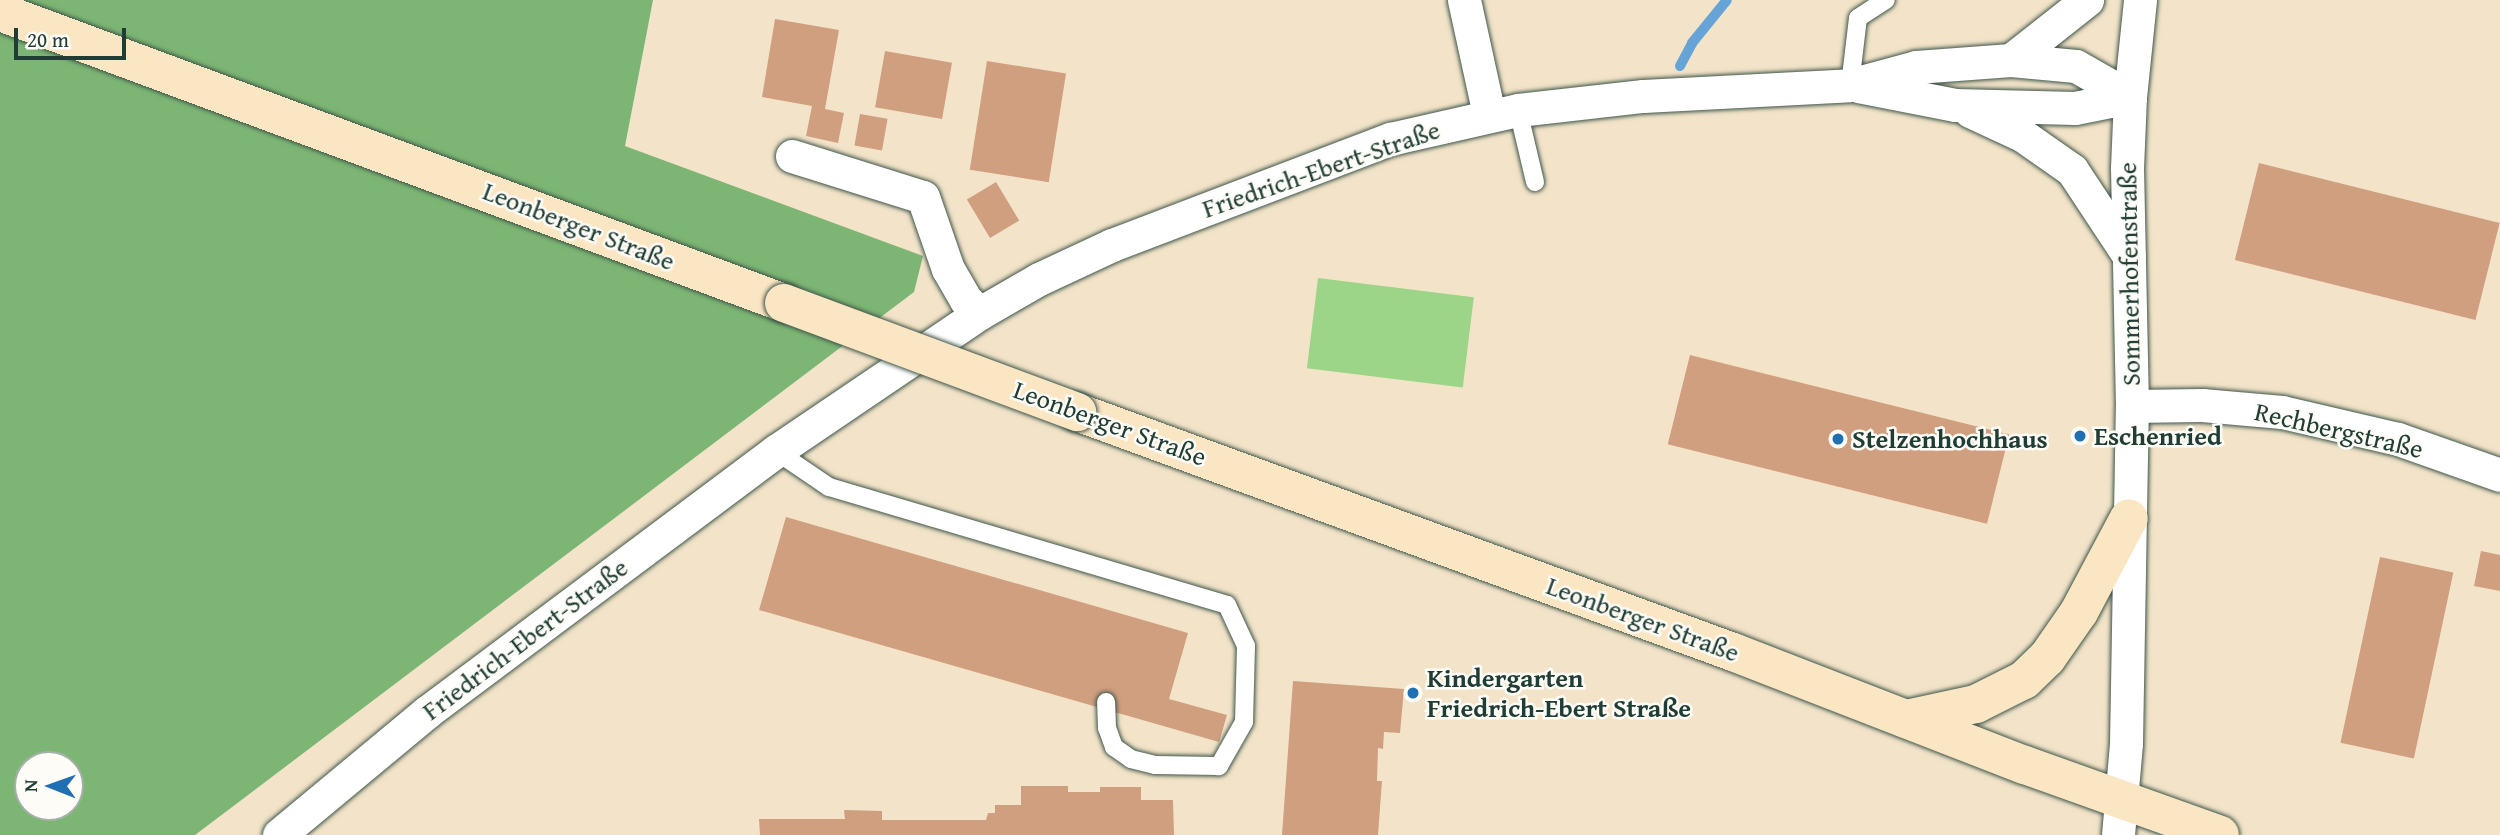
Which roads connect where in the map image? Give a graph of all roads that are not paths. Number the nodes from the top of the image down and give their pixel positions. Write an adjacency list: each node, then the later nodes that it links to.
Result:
1 (1464, 0): 10 (street)
2 (1886, 0): 7 (lane)
3 (2087, 0): 6 (street)
4 (2140, 0): 8 (street, Sommerhofenstraße)
5 (0, 12): 20 (main road, Leonberger Straße, bridge)
6 (2011, 60): 7 (street, Friedrich-Ebert-Straße); 8 (street, Friedrich-Ebert-Straße)
7 (1850, 85): 9 (street, Friedrich-Ebert-Straße); 10 (street, Friedrich-Ebert-Straße)
8 (2130, 97): 9 (street, Friedrich-Ebert-Straße); 13 (street, Sommerhofenstraße)
9 (1955, 105): 13 (street, Friedrich-Ebert-Straße)
10 (1503, 113): 12 (lane); 14 (street, Friedrich-Ebert-Straße)
11 (792, 156): 14 (street)
12 (1535, 182)
13 (2129, 256): 15 (street, Sommerhofenstraße)
14 (980, 313): 16 (street, Friedrich-Ebert-Straße)
15 (2132, 406): 17 (street, Rechbergstraße); 18 (street, Sommerhofenstraße)
16 (776, 451): 19 (lane); 22 (street, Friedrich-Ebert-Straße)
17 (2500, 475)
18 (2129, 518): 20 (main road); 21 (street, Sommerhofenstraße)
19 (1106, 702)
20 (1906, 719): 21 (main road, Leonberger Straße)
21 (2120, 817): 23 (main road, Leonberger Straße)
22 (279, 835)
23 (2220, 835)

